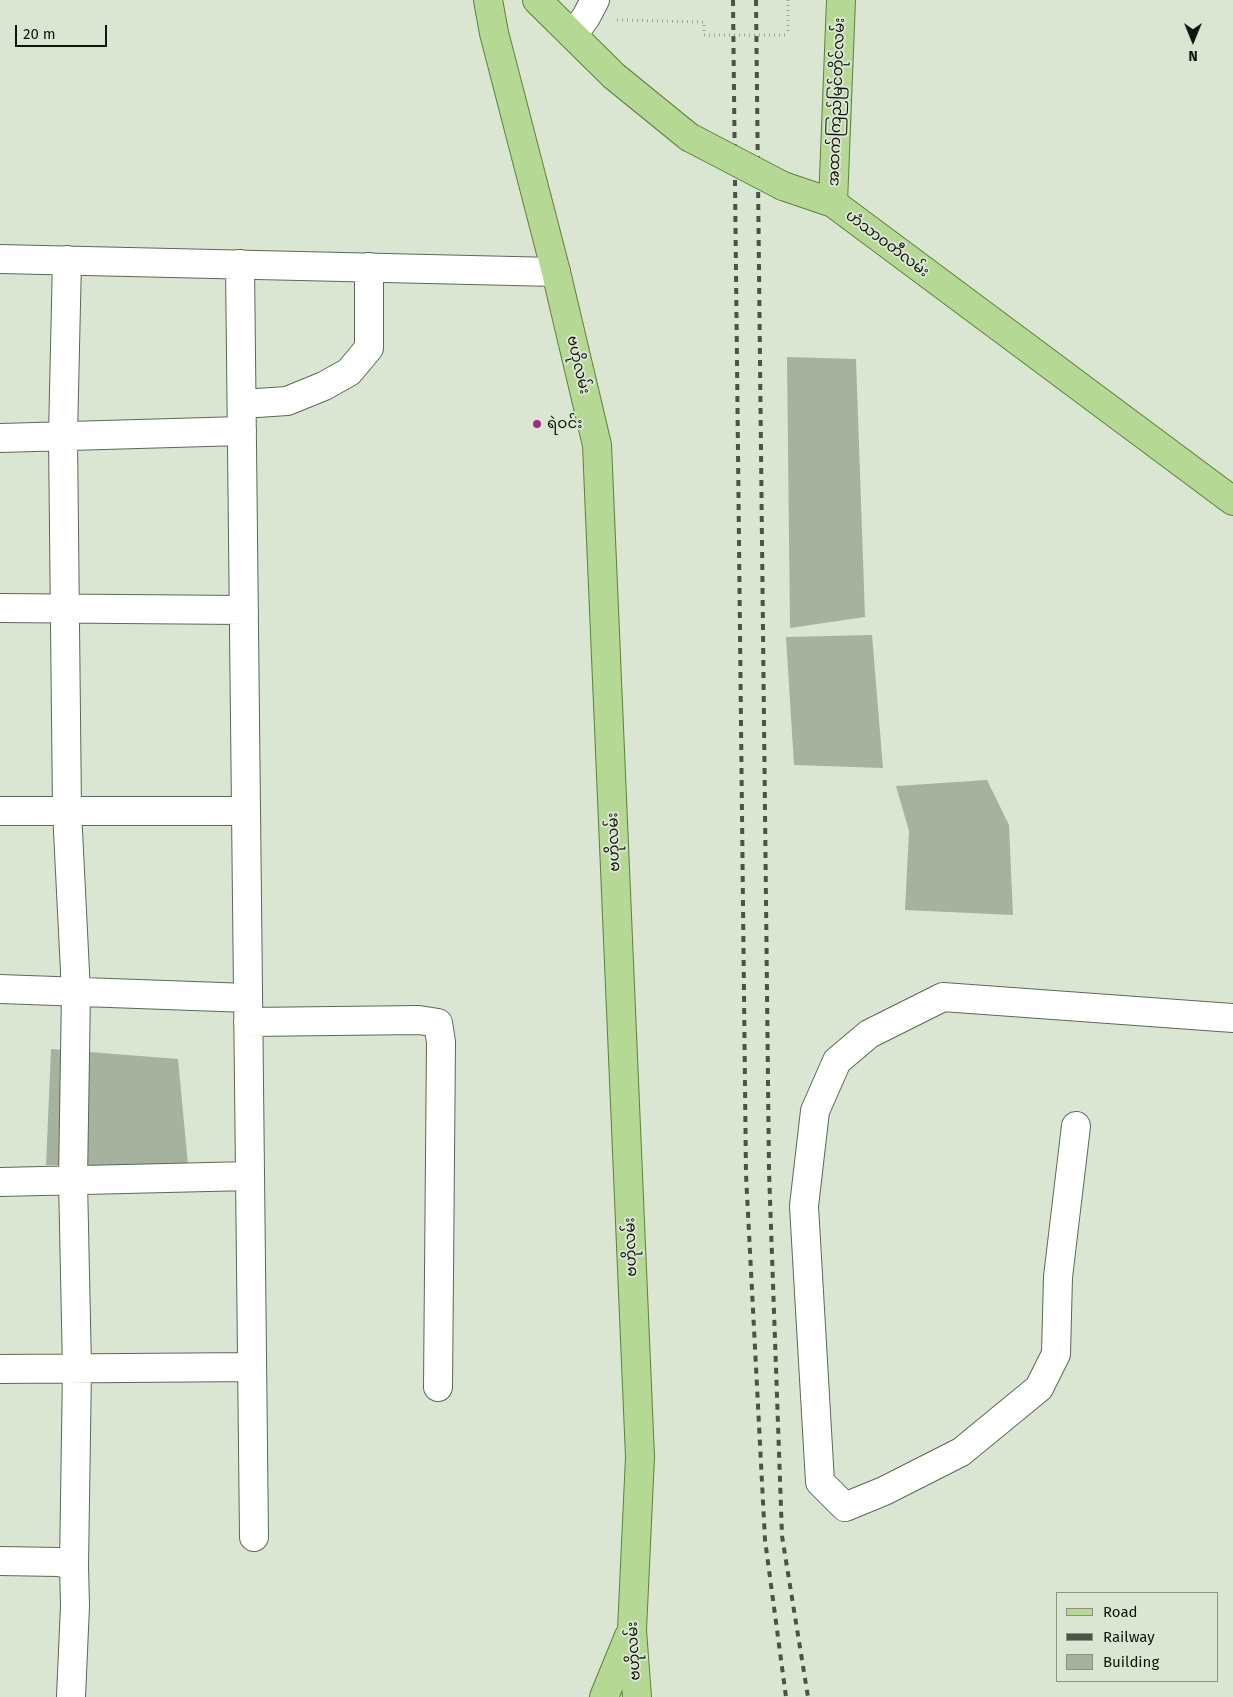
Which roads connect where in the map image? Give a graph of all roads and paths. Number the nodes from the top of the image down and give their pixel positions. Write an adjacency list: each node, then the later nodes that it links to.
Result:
1 (488, 0): 12 (main road, ဗဟိုလမ်း)
2 (537, 0): 6 (main road, ဟံသာဝတီလမ်း)
3 (788, 0): 5 (path, bridge)
4 (840, 0): 7 (main road, အထက်ကြည်မြင်တိုင်လမ်း)
5 (602, 10): 6 (lane)
6 (573, 35): 7 (main road, ဟံသာဝတီလမ်း, bridge)
7 (833, 203): 16 (main road, ဟံသာဝတီလမ်း)
8 (0, 259): 9 (lane)
9 (67, 260): 10 (lane); 14 (lane)
10 (240, 264): 11 (lane); 13 (lane)
11 (369, 267): 12 (lane); 13 (lane)
12 (556, 272): 38 (main road, ဗဟိုလမ်း)
13 (242, 417): 14 (lane); 19 (lane)
14 (63, 436): 15 (lane); 18 (lane)
15 (0, 438)
16 (1233, 501)
17 (0, 608): 18 (lane)
18 (64, 608): 19 (lane); 21 (lane)
19 (244, 610): 22 (lane)
20 (0, 811): 21 (lane)
21 (67, 811): 22 (lane); 24 (lane)
22 (246, 811): 25 (lane)
23 (0, 989): 24 (lane)
24 (76, 992): 25 (lane); 29 (lane)
25 (248, 1010): 28 (lane); 34 (lane)
26 (1233, 1018): 27 (lane)
27 (1076, 1126)
28 (250, 1176): 29 (lane); 31 (lane)
29 (73, 1180): 30 (lane); 32 (lane)
30 (0, 1182)
31 (252, 1367): 32 (lane); 35 (lane)
32 (77, 1368): 33 (lane); 37 (lane)
33 (0, 1369)
34 (438, 1387)
35 (254, 1537)
36 (0, 1561): 37 (lane)
37 (74, 1566): 39 (lane)
38 (632, 1630): 40 (main road); 41 (main road, ဗဟိုလမ်း)
39 (71, 1697)
40 (604, 1697)
41 (637, 1697)

